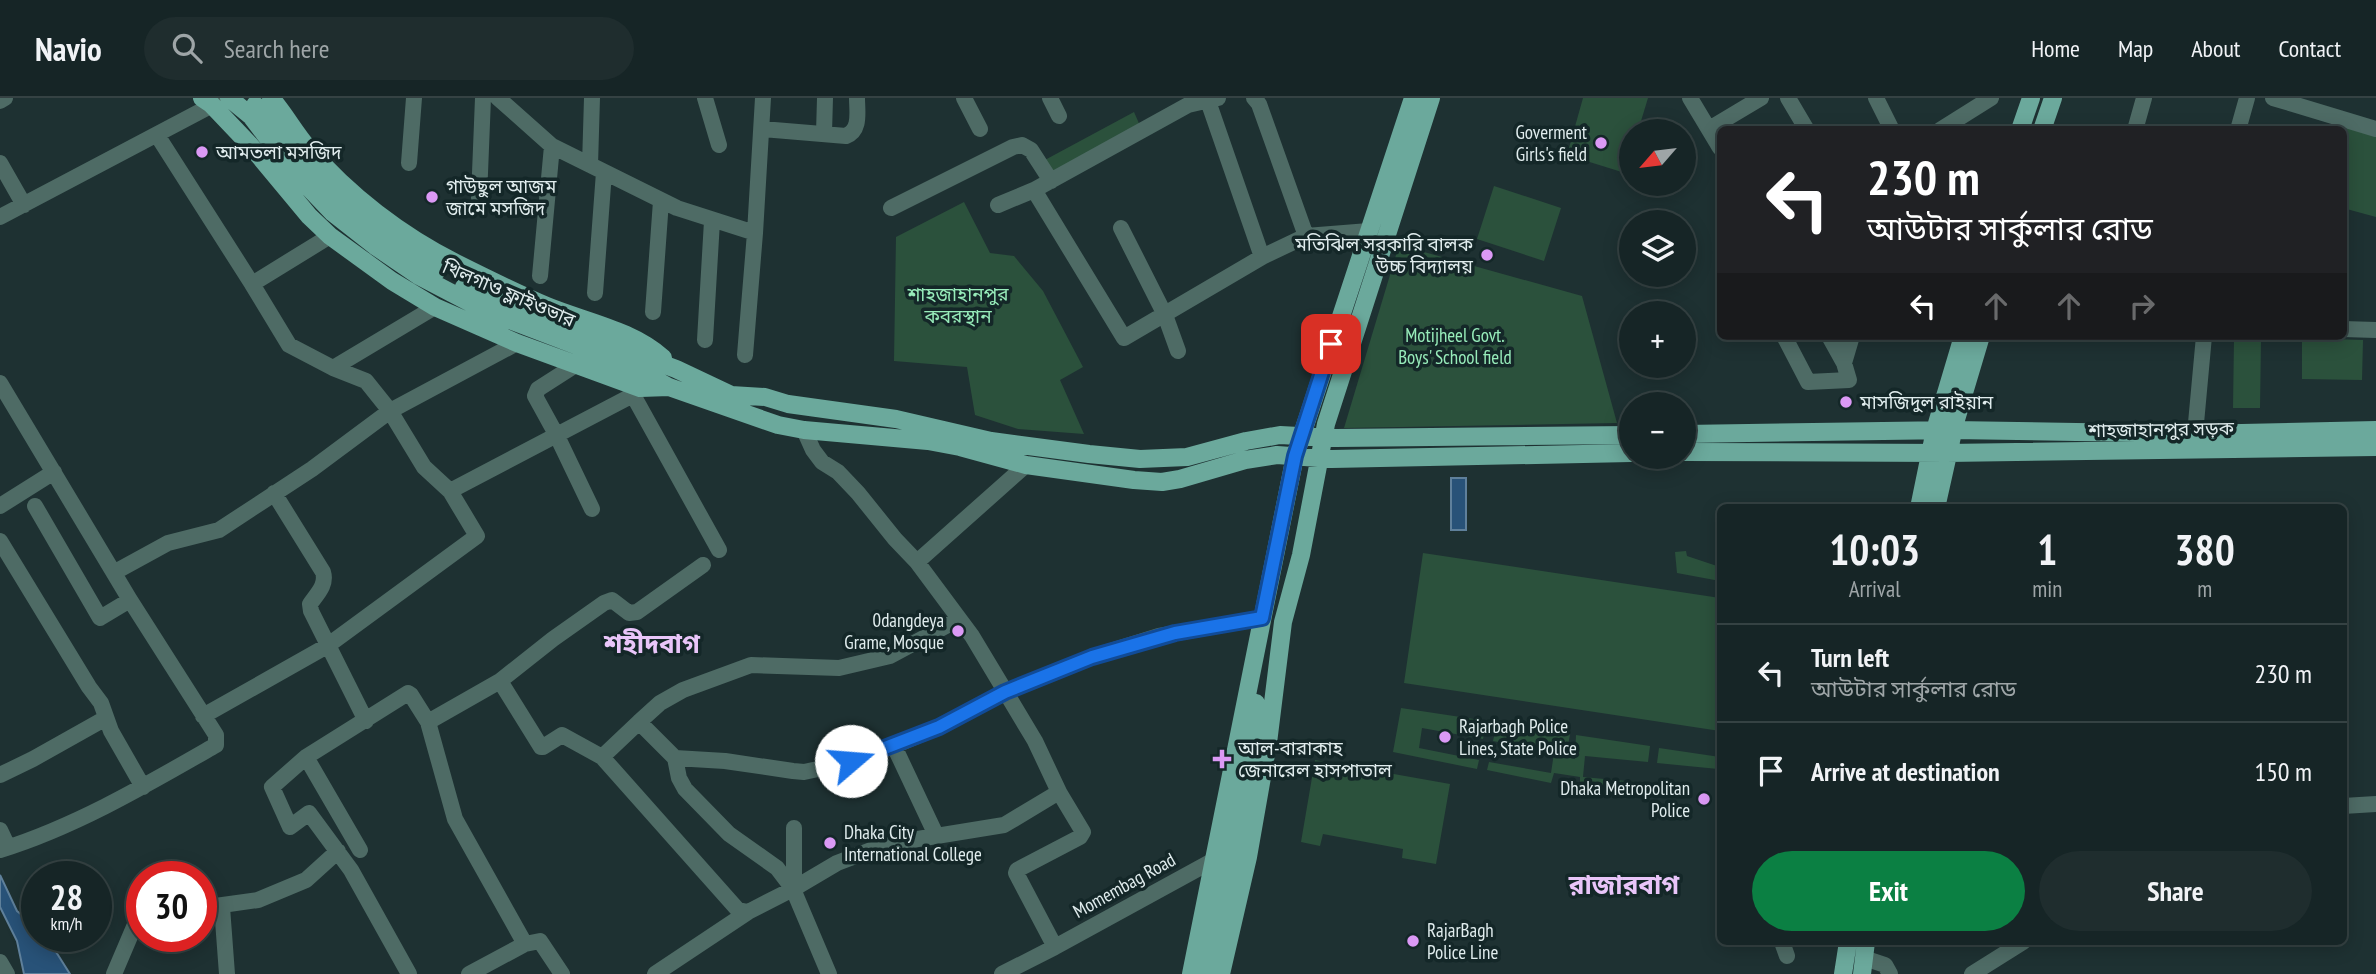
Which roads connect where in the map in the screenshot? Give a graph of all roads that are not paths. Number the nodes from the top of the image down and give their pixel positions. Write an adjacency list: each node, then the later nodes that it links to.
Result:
1 (5, 98): 30 (street)
2 (247, 98): 85 (main road, খিলগাও ফ্লাইওভার)
3 (271, 98): 89 (main road)
4 (414, 98): 50 (street)
5 (483, 98): 54 (street)
6 (498, 98): 31 (street)
7 (517, 98): 31 (street)
8 (592, 98): 51 (street)
9 (705, 98): 48 (street)
10 (763, 98): 40 (street)
11 (825, 98): 44 (street)
12 (857, 98): 44 (street)
13 (964, 98): 41 (street)
14 (1050, 98): 32 (street)
15 (1254, 98): 65 (street)
16 (1413, 98): 62 (main road)
17 (1431, 98): 103 (main road)
18 (1690, 98): 42 (street)
19 (1761, 98): 42 (street)
20 (1788, 98): 33 (street)
21 (1876, 98): 34 (street)
22 (1991, 98): 35 (street)
23 (2031, 98): 36 (main road)
24 (2053, 98): 37 (main road)
25 (2144, 98): 38 (street)
26 (2247, 98): 39 (street)
27 (2273, 98): 43 (street)
28 (1213, 99): 52 (street); 66 (street)
29 (217, 100): 45 (street); 64 (main road); 85 (main road, খিলগাও ফ্লাইওভার)
30 (0, 101)
31 (516, 115): 47 (street)
32 (1059, 116)
33 (1805, 126)
34 (1890, 126)
35 (1946, 126)
36 (2021, 126)
37 (2043, 126)
38 (2137, 126)
39 (2239, 126)
40 (762, 129): 44 (street); 63 (street)
41 (980, 129)
42 (1709, 129): 46 (street)
43 (2376, 129)
44 (824, 133)
45 (157, 135): 56 (street); 68 (street)
46 (1717, 143)
47 (552, 145): 51 (street); 67 (street)
48 (719, 145)
49 (0, 163): 56 (street)
50 (410, 163)
51 (597, 168): 55 (street); 69 (street)
52 (1051, 181): 53 (street); 58 (street)
53 (1034, 190): 57 (street); 72 (street)
54 (479, 198)
55 (661, 201): 60 (street); 71 (street)
56 (24, 205): 59 (street)
57 (998, 205)
58 (891, 208)
59 (1, 215)
60 (712, 220): 63 (street); 75 (street)
61 (1121, 228): 72 (street)
62 (1369, 231): 65 (street); 100 (main road)
63 (755, 233): 84 (street)
64 (330, 236): 68 (street); 70 (main road)
65 (1306, 236): 66 (street)
66 (1262, 257): 72 (street)
67 (540, 276)
68 (252, 285): 88 (street)
69 (594, 293)
70 (435, 307): 82 (main road); 88 (street)
71 (653, 312)
72 (1165, 315): 83 (street)
73 (2347, 329): 74 (street)
74 (2376, 330)
75 (705, 340)
76 (1786, 340): 86 (street)
77 (1831, 340): 86 (street)
78 (1851, 340): 86 (street)
79 (1962, 340): 95 (main road)
80 (1980, 340): 96 (main road)
81 (2204, 340): 99 (street)
82 (517, 343): 87 (main road); 93 (street)
83 (1178, 351)
84 (746, 355)
85 (636, 361): 89 (main road); 91 (main road)
86 (1844, 363)
87 (577, 364): 92 (main road); 102 (street)
88 (333, 368): 93 (street)
89 (676, 369): 100 (main road)
90 (0, 383): 111 (street)
91 (669, 387): 92 (main road); 94 (main road)
92 (637, 391): 102 (street); 120 (street)
93 (390, 411): 112 (street); 113 (street)
94 (804, 430): 110 (main road); 121 (street)
95 (1935, 430): 96 (main road, শাহজাহানপুর সড়ক); 98 (main road, শাহজাহানপুর সড়ক); 107 (main road)
96 (1953, 430): 99 (main road, শাহজাহানপুর সড়ক); 107 (main road)
97 (2376, 430): 99 (main road, শাহজাহানপুর সড়ক)
98 (1696, 434)
99 (2195, 434)
100 (1300, 435): 103 (main road); 108 (main road)
101 (1619, 435): 103 (main road)
102 (557, 436): 112 (street); 118 (street)
103 (1324, 437): 109 (main road)
104 (2376, 447): 107 (main road, শাহজাহানপুর সড়ক)
105 (1696, 452): 107 (main road, শাহজাহানপুর সড়ক)
106 (1619, 453): 109 (main road)
107 (1938, 453): 114 (main road); 115 (main road)
108 (1295, 456): 109 (main road); 110 (main road); 125 (main road)
109 (1320, 458): 174 (main road)
110 (1026, 465): 121 (street)
111 (54, 472): 116 (street); 123 (street)
112 (450, 491): 127 (street)
113 (274, 493): 123 (street); 127 (street)
114 (1920, 504)
115 (1936, 504)
116 (0, 506)
117 (35, 506): 124 (street)
118 (592, 509)
119 (0, 541): 132 (street)
120 (719, 550)
121 (917, 562): 126 (street)
122 (703, 565): 129 (street)
123 (114, 572): 124 (street)
124 (130, 600): 131 (street)
125 (1262, 618): 128 (main road); 130 (street)
126 (959, 620): 130 (street); 135 (street)
127 (327, 646): 131 (street); 133 (street)
128 (1252, 679): 151 (main road); 173 (main road)
129 (500, 681): 134 (street); 138 (street)
130 (1005, 692): 136 (street); 142 (street)
131 (203, 716): 141 (street)
132 (106, 718): 140 (street); 141 (street)
133 (366, 721): 134 (street); 137 (street)
134 (428, 722): 156 (street)
135 (639, 722): 138 (street); 139 (street)
136 (894, 746): 139 (street); 147 (street)
137 (306, 757): 149 (street); 150 (street)
138 (603, 757): 155 (street)
139 (675, 758): 152 (street)
140 (0, 775)
141 (143, 787): 148 (street)
142 (1059, 792): 147 (street); 160 (street)
143 (2376, 804): 144 (street)
144 (2347, 806)
145 (794, 828): 152 (street)
146 (0, 830): 148 (street)
147 (936, 835): 152 (street)
148 (4, 848)
149 (360, 850)
150 (338, 851): 154 (street); 166 (street)
151 (1214, 860): 160 (street, Momembag Road); 172 (main road)
152 (794, 889): 155 (street); 170 (street)
153 (217, 906): 154 (street)
154 (222, 906): 165 (street)
155 (748, 912): 169 (street)
156 (524, 944): 167 (street); 168 (street)
157 (1848, 945): 175 (main road)
158 (2018, 945): 177 (street)
159 (126, 946): 164 (street)
160 (1055, 947): 171 (street, Momembag Road)
161 (1864, 958): 176 (street)
162 (0, 962): 163 (street)
163 (6, 974)
164 (114, 974)
165 (228, 974)
166 (410, 974)
167 (470, 974)
168 (562, 974)
169 (656, 974)
170 (830, 974)
171 (1002, 974)
172 (1191, 974)
173 (1207, 974)
174 (1221, 974)
175 (1843, 974)
176 (1890, 974)
177 (1972, 974)

